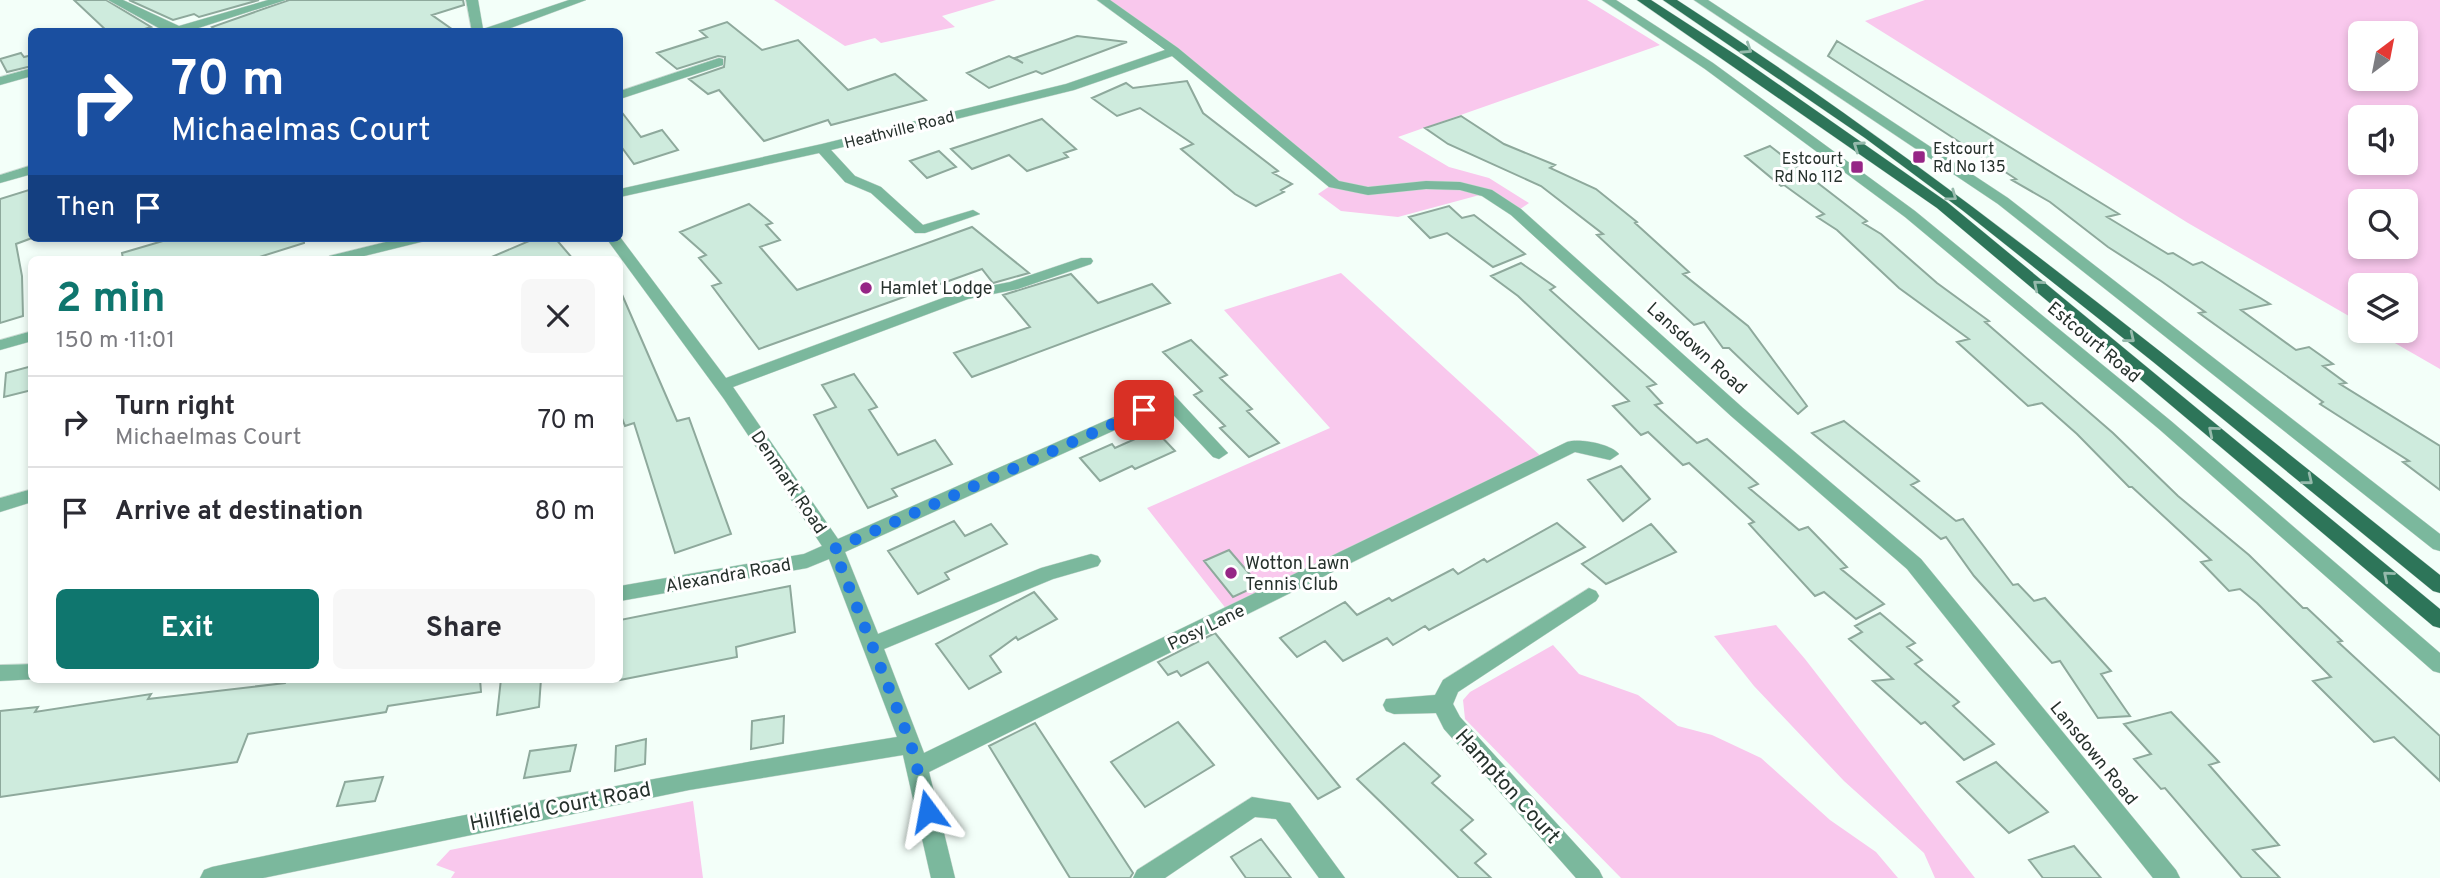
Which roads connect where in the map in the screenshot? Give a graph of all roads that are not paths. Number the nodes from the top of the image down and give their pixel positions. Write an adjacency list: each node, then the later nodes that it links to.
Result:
1 (114, 0): 12 (street)
2 (280, 0): 13 (street)
3 (472, 0): 14 (street)
4 (579, 0): 15 (street)
5 (1103, 0): 16 (street, Lansdown Road)
6 (1608, 0): 19 (street, Estcourt Road)
7 (1643, 0): 18 (main road, Estcourt Road)
8 (1669, 0): 11 (main road, Estcourt Road)
9 (1700, 0): 10 (street)
10 (1730, 19): 11 (street); 39 (street)
11 (1710, 26): 42 (main road, Estcourt Road, one-way to 42)
12 (169, 28)
13 (185, 28)
14 (477, 28)
15 (498, 28)
16 (1174, 51): 23 (street, Heathville Road); 59 (street, Lansdown Road)
17 (719, 62): 22 (street)
18 (1738, 62): 19 (street); 45 (main road, Estcourt Road, one-way to 18)
19 (1709, 66): 47 (street, Estcourt Road)
20 (28, 73): 21 (street)
21 (0, 81)
22 (623, 93)
23 (822, 148): 26 (street, Heathville Road); 27 (street)
24 (28, 170): 25 (street)
25 (0, 179)
26 (623, 192)
27 (973, 214)
28 (404, 242): 30 (street)
29 (616, 242): 34 (street, Denmark Road)
30 (346, 256)
31 (1086, 261): 34 (street)
32 (28, 337): 33 (street)
33 (0, 345)
34 (722, 385): 40 (street, Denmark Road)
35 (1219, 453): 40 (street, Alexandra Road)
36 (1610, 454): 53 (street, Posy Lane)
37 (28, 496): 38 (street)
38 (0, 505)
39 (2440, 544)
40 (834, 549): 43 (street, Alexandra Road); 46 (street, Denmark Road)
41 (1091, 561): 46 (street)
42 (2440, 586)
43 (623, 593)
44 (1589, 596): 50 (street)
45 (2440, 620)
46 (873, 645): 52 (street, Denmark Road)
47 (2440, 665)
48 (28, 672): 49 (street)
49 (0, 673)
50 (1442, 704): 51 (street); 58 (street, Hampton Court)
51 (1394, 705)
52 (911, 744): 53 (street, Denmark Road); 54 (street, Hillfield Court Road)
53 (918, 767): 55 (street, Denmark Road)
54 (212, 878)
55 (943, 878)
56 (1145, 878): 57 (street)
57 (1334, 878)
58 (1591, 878)
59 (2168, 878)

